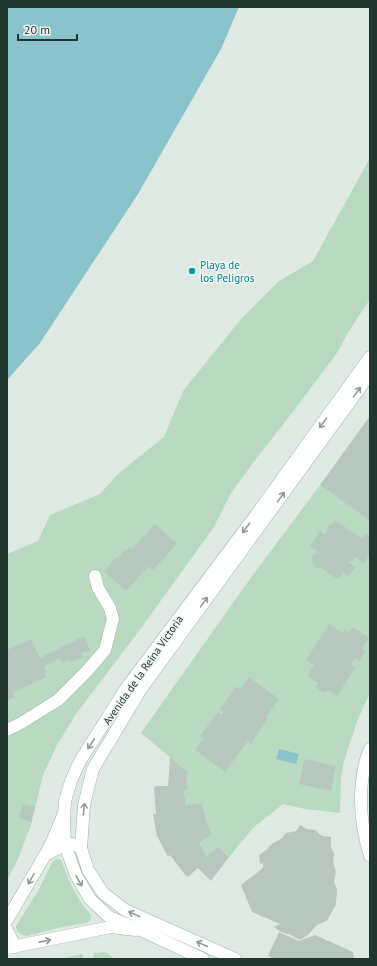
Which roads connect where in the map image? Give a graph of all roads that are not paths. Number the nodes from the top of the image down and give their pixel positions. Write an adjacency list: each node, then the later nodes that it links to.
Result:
1 (370, 357): 6 (main road, Avenida de la Reina Victoria, one-way to 6)
2 (370, 374): 8 (main road, Avenida de la Reina Victoria, one-way to 2)
3 (94, 576): 4 (main road)
4 (7, 730)
5 (370, 749): 10 (main road)
6 (64, 813): 7 (main road, Avenida de la Reina Victoria); 9 (main road)
7 (65, 846): 8 (main road); 9 (main road); 13 (main road, Avenida de la Reina Victoria, one-way to 13)
8 (81, 848): 16 (main road, Avenida de la Reina Victoria, one-way to 8)
9 (45, 855): 11 (main road, one-way to 11)
10 (370, 856)
11 (7, 920)
12 (7, 930): 14 (main road)
13 (141, 930): 14 (main road, one-way to 13); 15 (main road, Avenida de la Reina Victoria)
14 (11, 947)
15 (203, 959)
16 (235, 959)

